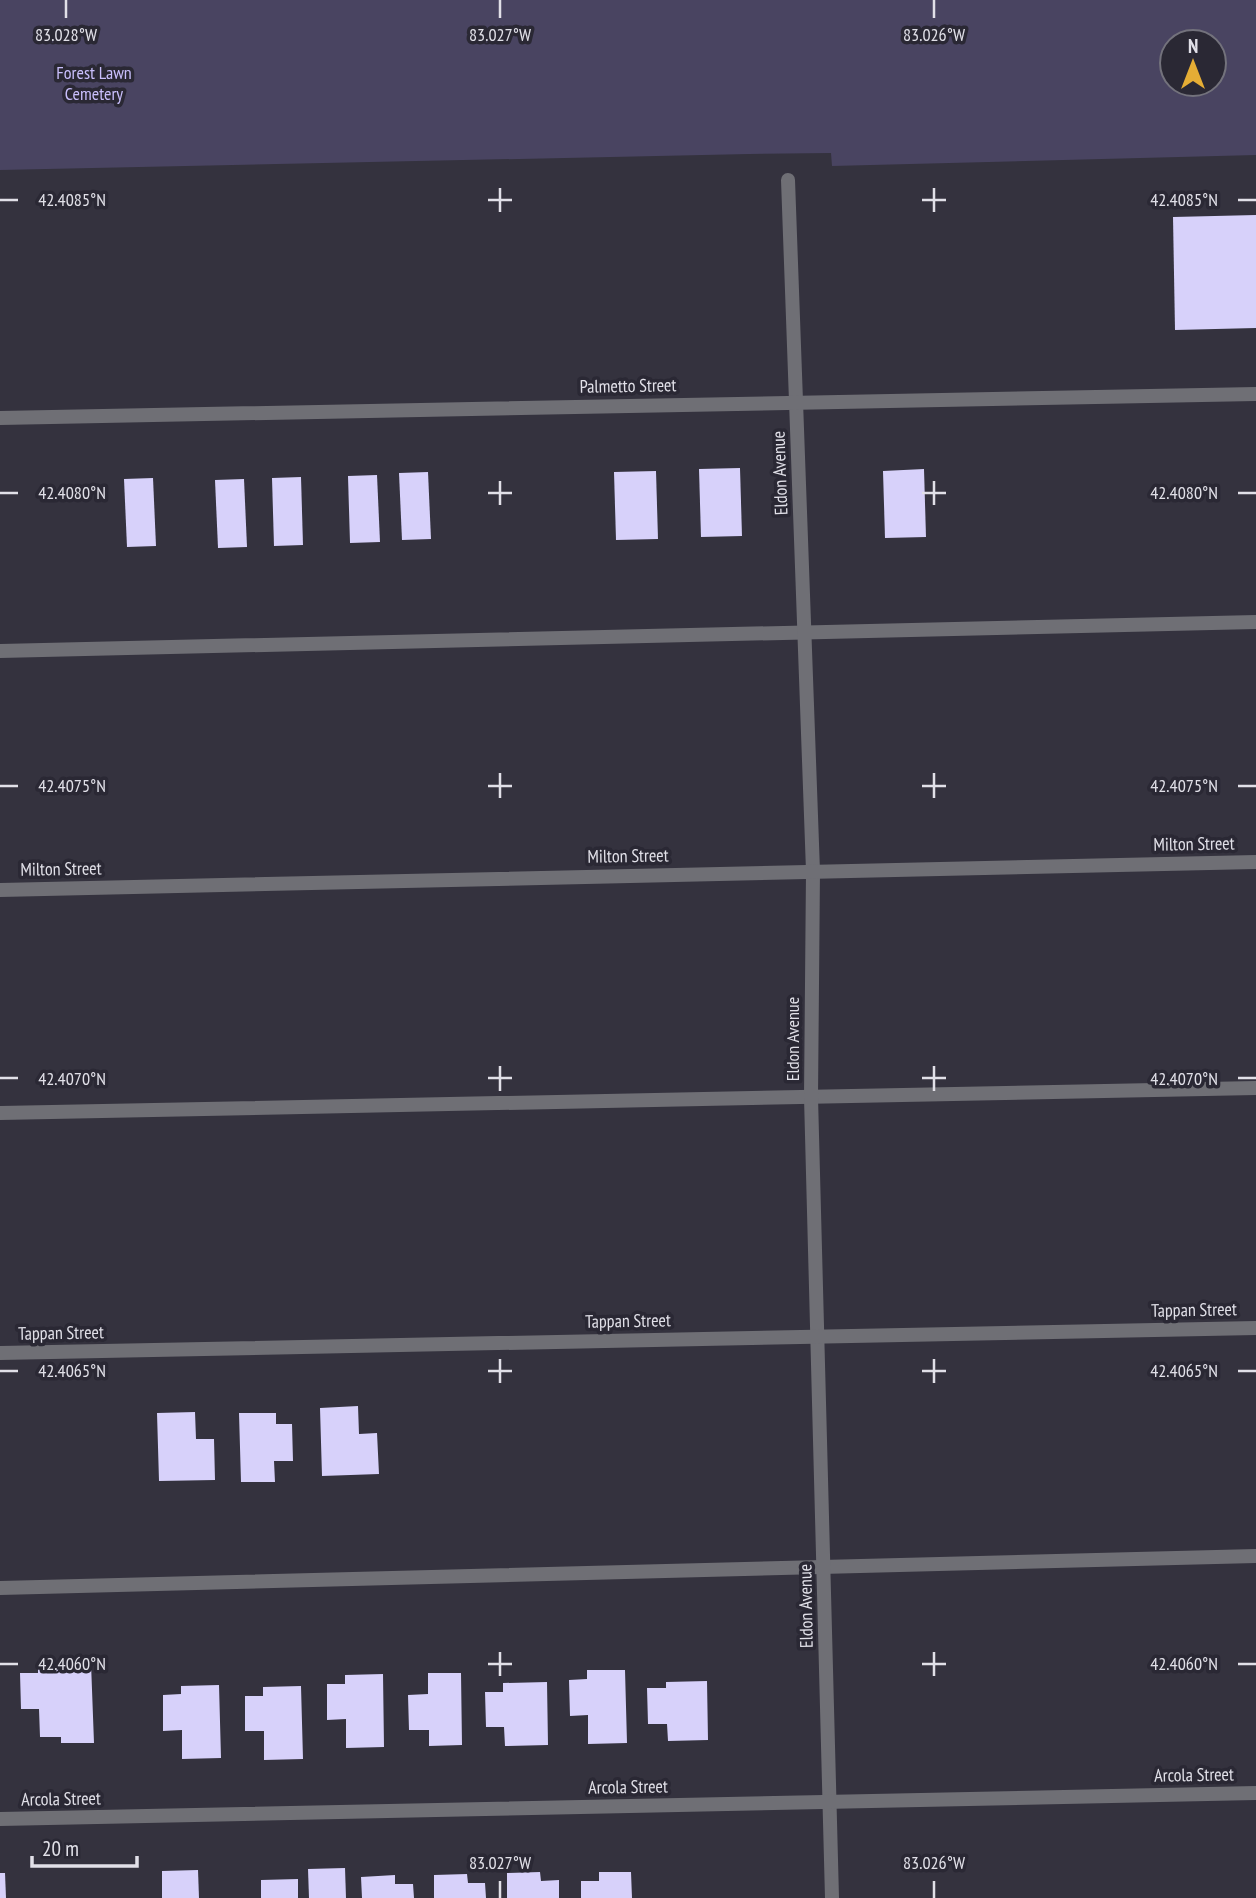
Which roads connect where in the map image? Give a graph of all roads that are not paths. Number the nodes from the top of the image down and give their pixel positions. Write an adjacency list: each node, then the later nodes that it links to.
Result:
1 (788, 180): 3 (street, Eldon Avenue)
2 (1256, 394): 3 (street, Palmetto Street)
3 (796, 402): 4 (street, Palmetto Street); 6 (street, Eldon Avenue)
4 (0, 418)
5 (1256, 622): 6 (street)
6 (806, 633): 7 (street); 9 (street, Eldon Avenue)
7 (0, 651)
8 (1256, 862): 9 (street, Milton Street)
9 (813, 871): 10 (street, Milton Street); 12 (street, Eldon Avenue)
10 (0, 890)
11 (1256, 1088): 12 (street)
12 (811, 1097): 13 (street); 15 (street, Eldon Avenue)
13 (0, 1113)
14 (1256, 1328): 15 (street, Tappan Street)
15 (818, 1337): 16 (street, Tappan Street); 18 (street, Eldon Avenue)
16 (0, 1353)
17 (1256, 1556): 18 (street)
18 (824, 1567): 19 (street); 21 (street, Eldon Avenue)
19 (0, 1588)
20 (1256, 1793): 21 (street, Arcola Street)
21 (830, 1802): 22 (street, Arcola Street); 23 (street, Eldon Avenue)
22 (0, 1819)
23 (832, 1898)

